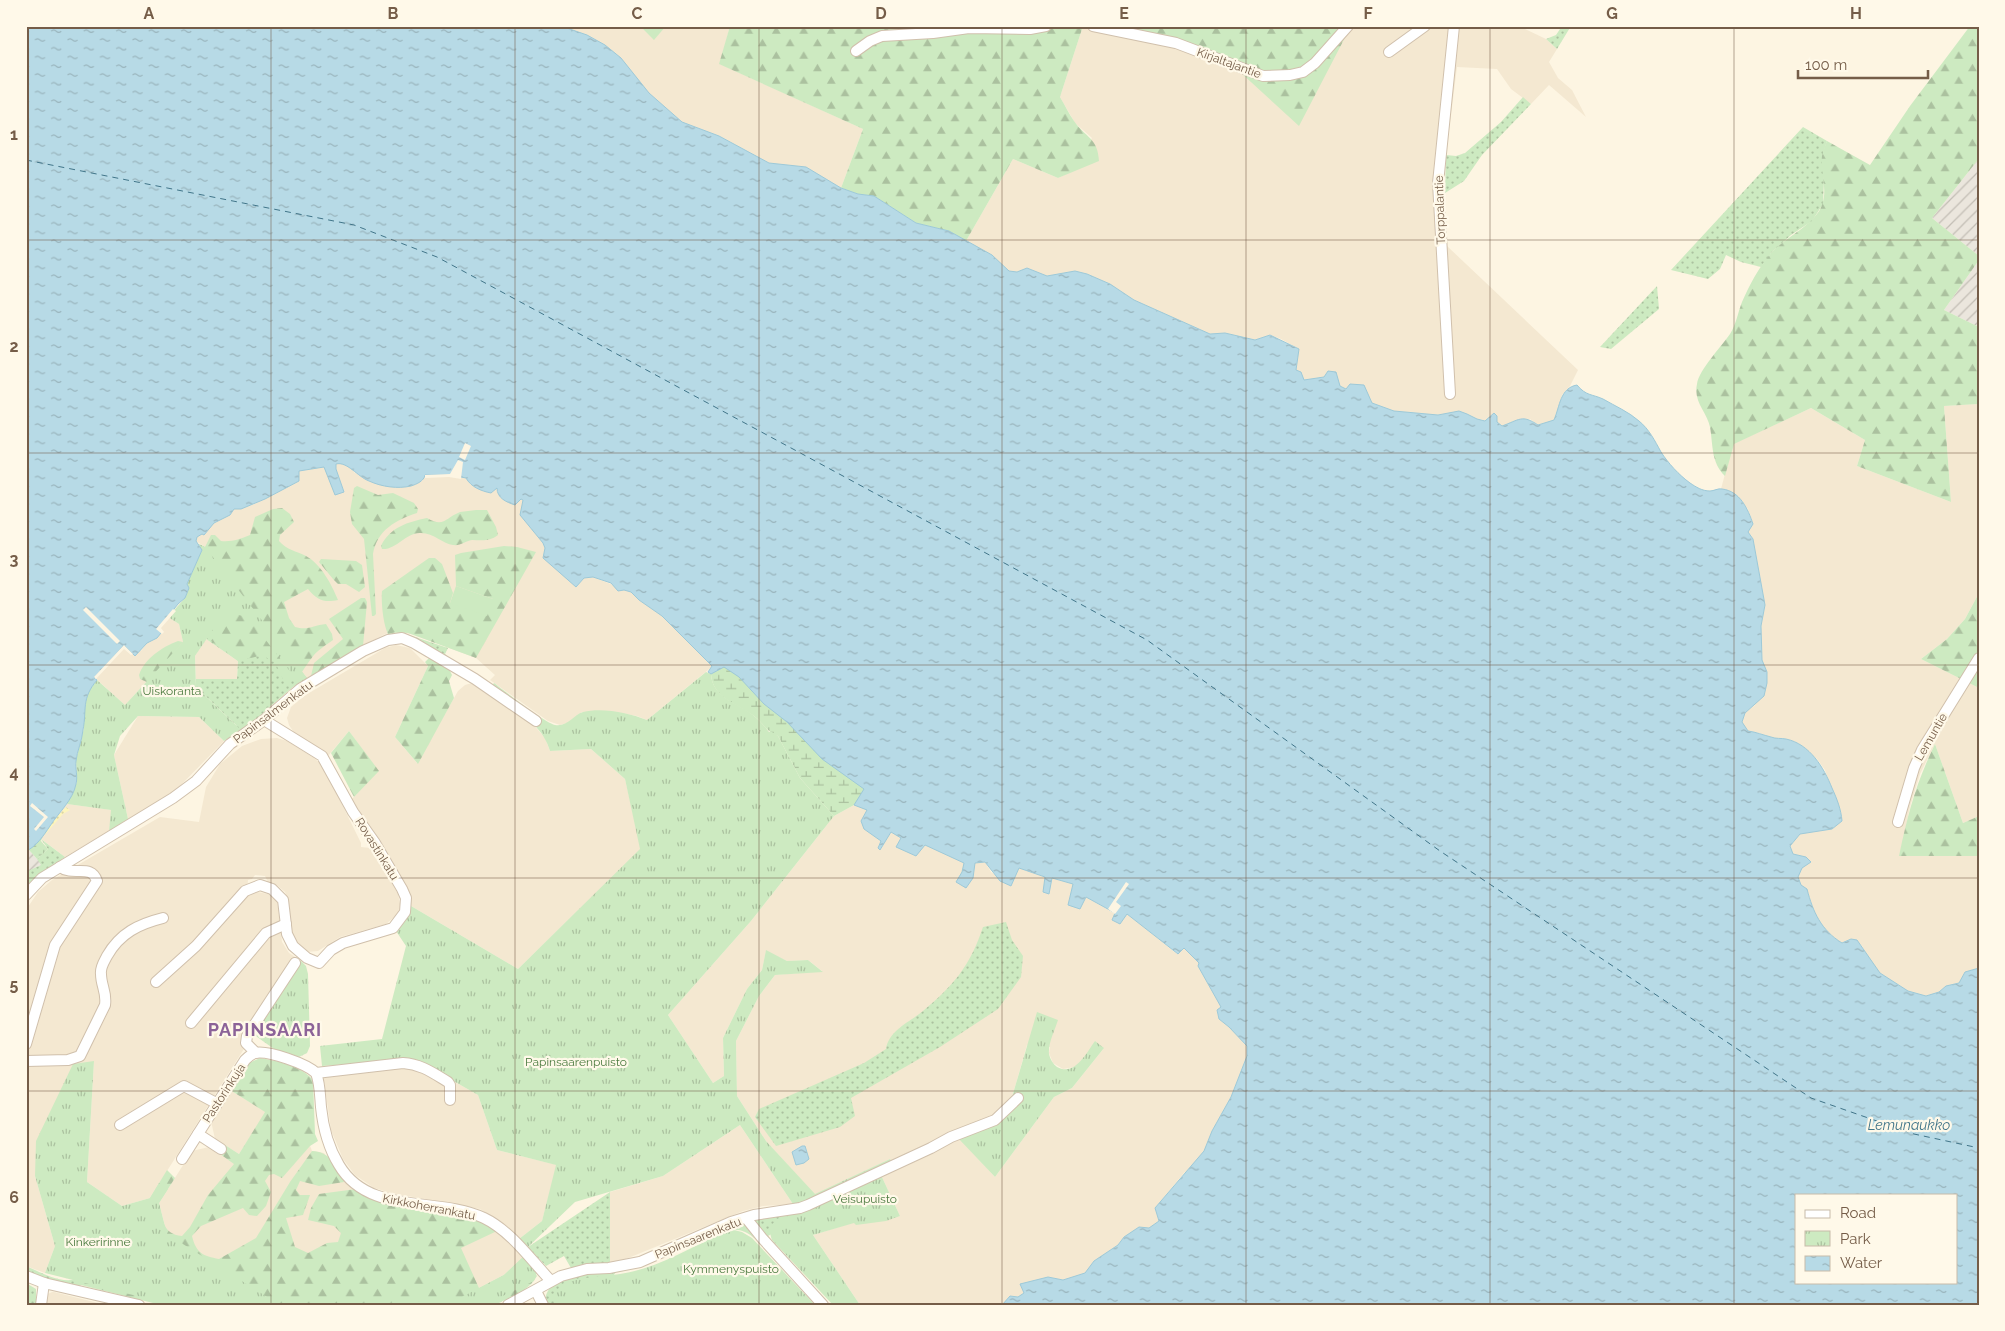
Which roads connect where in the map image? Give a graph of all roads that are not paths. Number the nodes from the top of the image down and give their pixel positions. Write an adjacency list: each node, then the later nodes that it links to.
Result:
1 (1046, 26): 6 (street)
2 (1093, 26): 3 (street, Kirjaltajantie)
3 (1348, 26)
4 (1425, 26): 7 (street)
5 (1454, 26): 8 (street, Torppalantie)
6 (856, 51)
7 (1389, 52)
8 (1450, 394)
9 (1979, 658): 12 (street, Lemuntie)
10 (264, 720): 11 (street, Papinsalmenkatu); 13 (street, Papinsalmenkatu); 16 (street, Rovastinkatu)
11 (536, 721)
12 (1898, 822)
13 (60, 867): 14 (street, Papinsalmenkatu); 20 (street)
14 (26, 895)
15 (164, 918): 22 (street)
16 (286, 924): 18 (street); 19 (street)
17 (295, 963): 21 (street)
18 (156, 982)
19 (191, 1023)
20 (26, 1044)
21 (256, 1053): 23 (street, Pastorinkuja); 26 (street, Pastorinkuja)
22 (26, 1061)
23 (314, 1070): 25 (street); 33 (street, Kirkkoherrankatu)
24 (1018, 1098): 31 (street, Papinsaarenkatu)
25 (450, 1100)
26 (216, 1104): 27 (street); 28 (street, Pastorinkuja)
27 (120, 1125)
28 (198, 1134): 29 (street); 30 (street, Pastorinkuja)
29 (221, 1149)
30 (182, 1159)
31 (746, 1218): 33 (street, Papinsaarenkatu); 40 (street)
32 (26, 1276): 34 (street)
33 (550, 1281): 35 (street, Papinsaarenkatu)
34 (44, 1283): 36 (street); 37 (street)
35 (536, 1291): 38 (street, Papinsaarenkatu); 39 (street)
36 (41, 1305)
37 (139, 1305)
38 (508, 1305)
39 (543, 1305)
40 (823, 1305)

